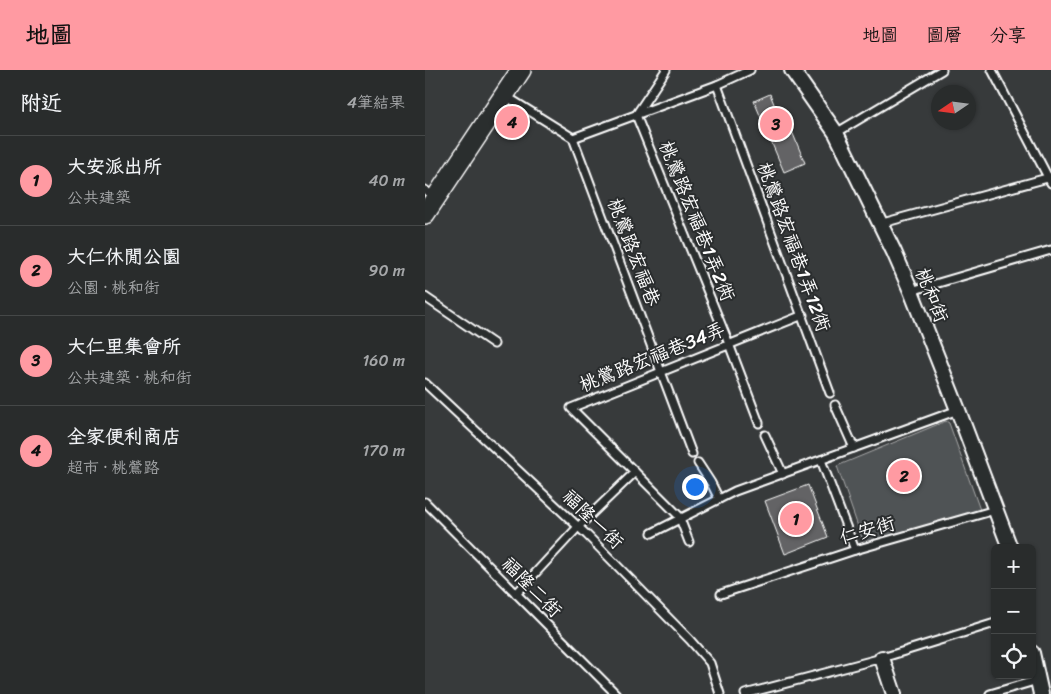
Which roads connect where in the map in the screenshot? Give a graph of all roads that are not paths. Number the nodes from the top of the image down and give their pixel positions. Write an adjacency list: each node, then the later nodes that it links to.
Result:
1 (521, 70): 8 (main road)
2 (665, 70): 9 (lane)
3 (750, 70): 7 (lane)
4 (791, 70): 10 (street, 桃和街)
5 (942, 70): 10 (lane)
6 (992, 70): 12 (lane)
7 (717, 85): 9 (lane); 18 (lane, 桃鶯路宏福巷1弄12衖)
8 (504, 95): 11 (lane); 13 (main road)
9 (636, 115): 11 (lane); 20 (lane, 桃鶯路宏福巷1弄2衖)
10 (836, 133): 14 (street, 桃和街)
11 (573, 138): 21 (lane, 桃鶯路宏福巷)
12 (1050, 179): 14 (lane)
13 (428, 201)
14 (879, 224): 16 (street, 桃和街)
15 (1051, 250): 16 (lane)
16 (911, 291): 25 (street, 桃和街)
17 (425, 297): 19 (lane)
18 (803, 315): 20 (lane, 桃鶯路宏福巷34弄); 23 (lane, 桃鶯路宏福巷1弄12衖)
19 (494, 344)
20 (729, 344): 21 (lane, 桃鶯路宏福巷34弄); 26 (lane, 桃鶯路宏福巷1弄2衖)
21 (662, 371): 29 (lane, 桃鶯路宏福巷); 32 (lane, 桃鶯路宏福巷34弄)
22 (425, 382): 38 (lane, 福隆一街)
23 (830, 393)
24 (835, 405): 28 (lane)
25 (958, 410): 28 (lane); 36 (street, 桃和街)
26 (759, 423)
27 (765, 434): 33 (lane)
28 (854, 448): 30 (lane)
29 (692, 454)
30 (821, 460): 33 (lane); 42 (lane)
31 (698, 463): 34 (lane)
32 (635, 472): 37 (lane); 38 (lane)
33 (783, 474): 34 (lane)
34 (719, 499): 37 (lane)
35 (425, 502): 43 (lane, 福隆二街)
36 (995, 510): 41 (street, 桃和街); 42 (lane, 仁安街)
37 (680, 519): 39 (lane); 40 (lane)
38 (578, 527): 43 (lane); 50 (lane, 福隆一街)
39 (652, 533)
40 (689, 542)
41 (1008, 544)
42 (855, 550): 44 (lane, 仁安街)
43 (516, 594): 49 (lane, 福隆二街)
44 (721, 594)
45 (991, 624): 46 (lane)
46 (883, 658): 51 (lane); 52 (street)
47 (1036, 671): 48 (street)
48 (1038, 680): 53 (lane); 54 (street)
49 (616, 694)
50 (720, 694)
51 (745, 694)
52 (894, 694)
53 (990, 694)
54 (1041, 694)

